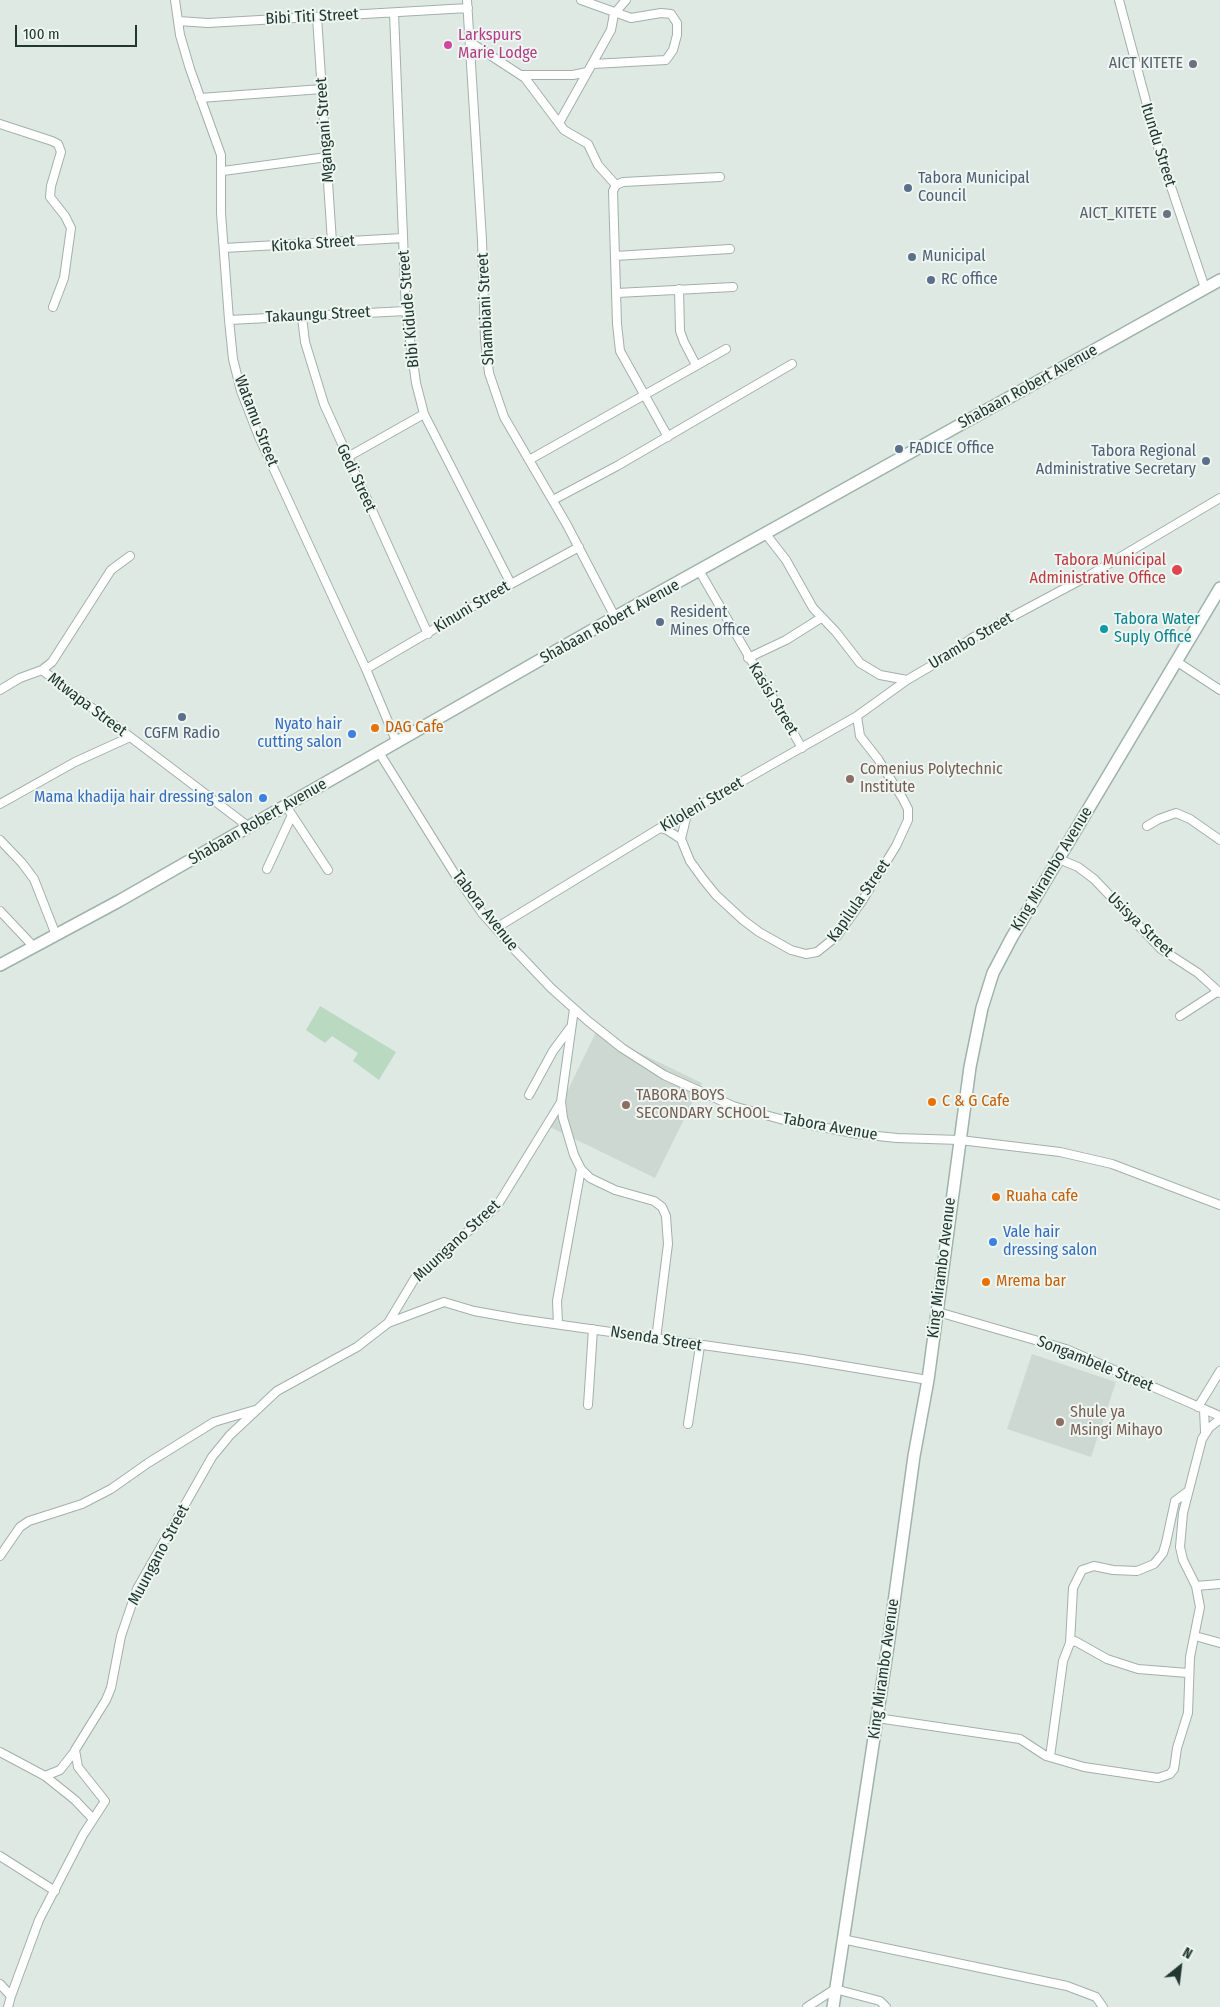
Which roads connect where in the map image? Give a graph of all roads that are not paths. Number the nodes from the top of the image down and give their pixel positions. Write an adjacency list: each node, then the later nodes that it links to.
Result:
1 (174, 0): 10 (street)
2 (581, 0): 7 (street)
3 (626, 0): 7 (street)
4 (1119, 0): 31 (street, Itundu Street)
5 (467, 4): 6 (street, Bibi Titi Street); 12 (street, Shambiani Street)
6 (394, 12): 8 (street, Bibi Titi Street); 24 (street, Bibi Kidude Street)
7 (614, 14): 9 (street); 11 (street)
8 (317, 17): 10 (street, Bibi Titi Street); 16 (street, Mgangani Street)
9 (630, 18): 11 (street); 13 (street)
10 (178, 21): 17 (street, Watamu Street)
11 (613, 28): 13 (street)
12 (470, 42): 15 (street); 45 (street, Shambiani Street)
13 (593, 64): 14 (street)
14 (587, 72): 15 (street); 18 (street)
15 (521, 75): 18 (street)
16 (322, 89): 17 (street); 20 (street, Mgangani Street)
17 (200, 98): 21 (street, Watamu Street)
18 (559, 123): 23 (street)
19 (0, 124): 34 (street)
20 (327, 157): 21 (street); 25 (street, Mgangani Street)
21 (223, 171): 26 (street, Watamu Street)
22 (720, 177): 23 (street)
23 (616, 185): 28 (street)
24 (402, 238): 25 (street, Kitoka Street); 35 (street, Bibi Kidude Street)
25 (332, 242): 26 (street, Kitoka Street)
26 (224, 248): 37 (street, Watamu Street)
27 (730, 249): 28 (street)
28 (615, 256): 33 (street)
29 (1220, 280): 31 (main road, Shabaan Robert Avenue)
30 (733, 287): 32 (street)
31 (1205, 288): 48 (main road, Shabaan Robert Avenue)
32 (679, 289): 33 (street); 40 (street)
33 (617, 293): 41 (street)
34 (53, 307)
35 (406, 311): 36 (street, Takaungu Street); 42 (street, Bibi Kidude Street)
36 (302, 317): 37 (street, Takaungu Street); 44 (street, Gedi Street)
37 (229, 320): 59 (street, Watamu Street)
38 (726, 349): 40 (street)
39 (792, 364): 43 (street)
40 (696, 365): 41 (street)
41 (644, 394): 43 (street); 45 (street)
42 (424, 414): 44 (street); 52 (street, Bibi Kidude Street)
43 (668, 437): 47 (street)
44 (346, 458): 56 (street, Gedi Street)
45 (529, 460): 47 (street, Shambiani Street)
46 (1220, 498): 61 (street, Urambo Street)
47 (553, 500): 49 (street, Shambiani Street)
48 (765, 534): 51 (main road, Shabaan Robert Avenue); 55 (street)
49 (579, 547): 52 (street, Kinuni Street); 54 (street, Shambiani Street)
50 (130, 556): 60 (street, Mtwapa Street)
51 (700, 572): 54 (main road, Shabaan Robert Avenue); 57 (street, Kasisi Street)
52 (511, 584): 56 (street, Kinuni Street)
53 (1220, 588): 58 (main road, King Mirambo Avenue)
54 (615, 618): 68 (main road, Shabaan Robert Avenue)
55 (822, 618): 57 (street); 61 (street)
56 (428, 634): 59 (street, Kinuni Street)
57 (748, 658): 69 (street, Kasisi Street)
58 (1176, 662): 63 (street); 80 (main road, King Mirambo Avenue)
59 (366, 669): 68 (street, Watamu Street)
60 (42, 670): 62 (street); 67 (street, Mtwapa Street)
61 (907, 680): 64 (street, Kiloleni Street)
62 (0, 690)
63 (1220, 690)
64 (858, 716): 65 (street, Kiloleni Street); 66 (street)
65 (840, 726): 66 (street, Kapilula Street); 69 (street, Kiloleni Street)
66 (860, 736): 78 (street, Kapilula Street)
67 (130, 738): 71 (street); 75 (street, Mtwapa Street)
68 (397, 743): 70 (main road, Shabaan Robert Avenue)
69 (802, 748): 73 (street, Kiloleni Street)
70 (380, 754): 72 (main road, Shabaan Robert Avenue); 84 (street, Tabora Avenue)
71 (0, 804)
72 (289, 810): 75 (main road, Shabaan Robert Avenue); 81 (street); 82 (street)
73 (687, 814): 76 (street, Kiloleni Street); 78 (street)
74 (1147, 826): 79 (street)
75 (249, 827): 85 (main road, Shabaan Robert Avenue)
76 (660, 828): 78 (street); 84 (street, Kiloleni Street)
77 (0, 840): 85 (street)
78 (681, 840)
79 (1220, 840)
80 (1059, 859): 88 (street, Usisya Street); 94 (main road, King Mirambo Avenue)
81 (267, 869)
82 (328, 870)
83 (0, 911): 86 (street)
84 (496, 928): 89 (street, Tabora Avenue)
85 (56, 935): 86 (main road, Shabaan Robert Avenue)
86 (34, 947): 87 (main road, Shabaan Robert Avenue)
87 (0, 965)
88 (1219, 993): 90 (street)
89 (574, 1008): 91 (street, Muungano Street); 94 (street, Tabora Avenue)
90 (1180, 1016)
91 (571, 1026): 92 (street); 93 (street, Muungano Street)
92 (529, 1095)
93 (561, 1102): 95 (street, Muungano Street); 98 (street, Muungano Street)
94 (960, 1140): 96 (street, Tabora Avenue); 97 (main road, King Mirambo Avenue)
95 (581, 1169): 99 (street); 101 (street)
96 (1220, 1204)
97 (938, 1312): 104 (main road, King Mirambo Avenue); 106 (street, Songambele Street)
98 (388, 1323): 99 (street, Nsenda Street); 107 (street, Muungano Street)
99 (558, 1324): 100 (street, Nsenda Street)
100 (593, 1329): 101 (street, Nsenda Street); 105 (street)
101 (656, 1339): 102 (street, Nsenda Street)
102 (700, 1346): 104 (street, Nsenda Street); 109 (street)
103 (1220, 1371): 106 (street)
104 (928, 1380): 119 (main road, King Mirambo Avenue)
105 (588, 1405)
106 (1201, 1408): 108 (street, Songambele Street); 110 (street)
107 (256, 1409): 112 (street, Muungano Street); 120 (street, Muungano Street)
108 (1220, 1418): 110 (street)
109 (688, 1424)
110 (1205, 1432): 111 (street)
111 (1187, 1492): 114 (street); 116 (street)
112 (0, 1556)
113 (1220, 1584): 114 (street)
114 (1196, 1586): 115 (street)
115 (1195, 1636): 117 (street); 118 (street)
116 (1070, 1643): 118 (street); 122 (street)
117 (1220, 1643)
118 (1188, 1673): 122 (street)
119 (877, 1718): 122 (street); 127 (main road, King Mirambo Avenue)
120 (76, 1750): 123 (street, Muungano Street); 124 (street)
121 (1, 1756): 123 (street)
122 (1050, 1757)
123 (45, 1776): 124 (street)
124 (92, 1819): 126 (street)
125 (0, 1856): 126 (street)
126 (55, 1891): 130 (street)
127 (842, 1939): 129 (main road, King Mirambo Avenue); 135 (street)
128 (0, 1984): 130 (street)
129 (835, 1990): 132 (street); 133 (main road, King Mirambo Avenue); 134 (street)
130 (12, 1996): 131 (street)
131 (8, 2007)
132 (807, 2007)
133 (832, 2007)
134 (886, 2007)
135 (1103, 2007)

